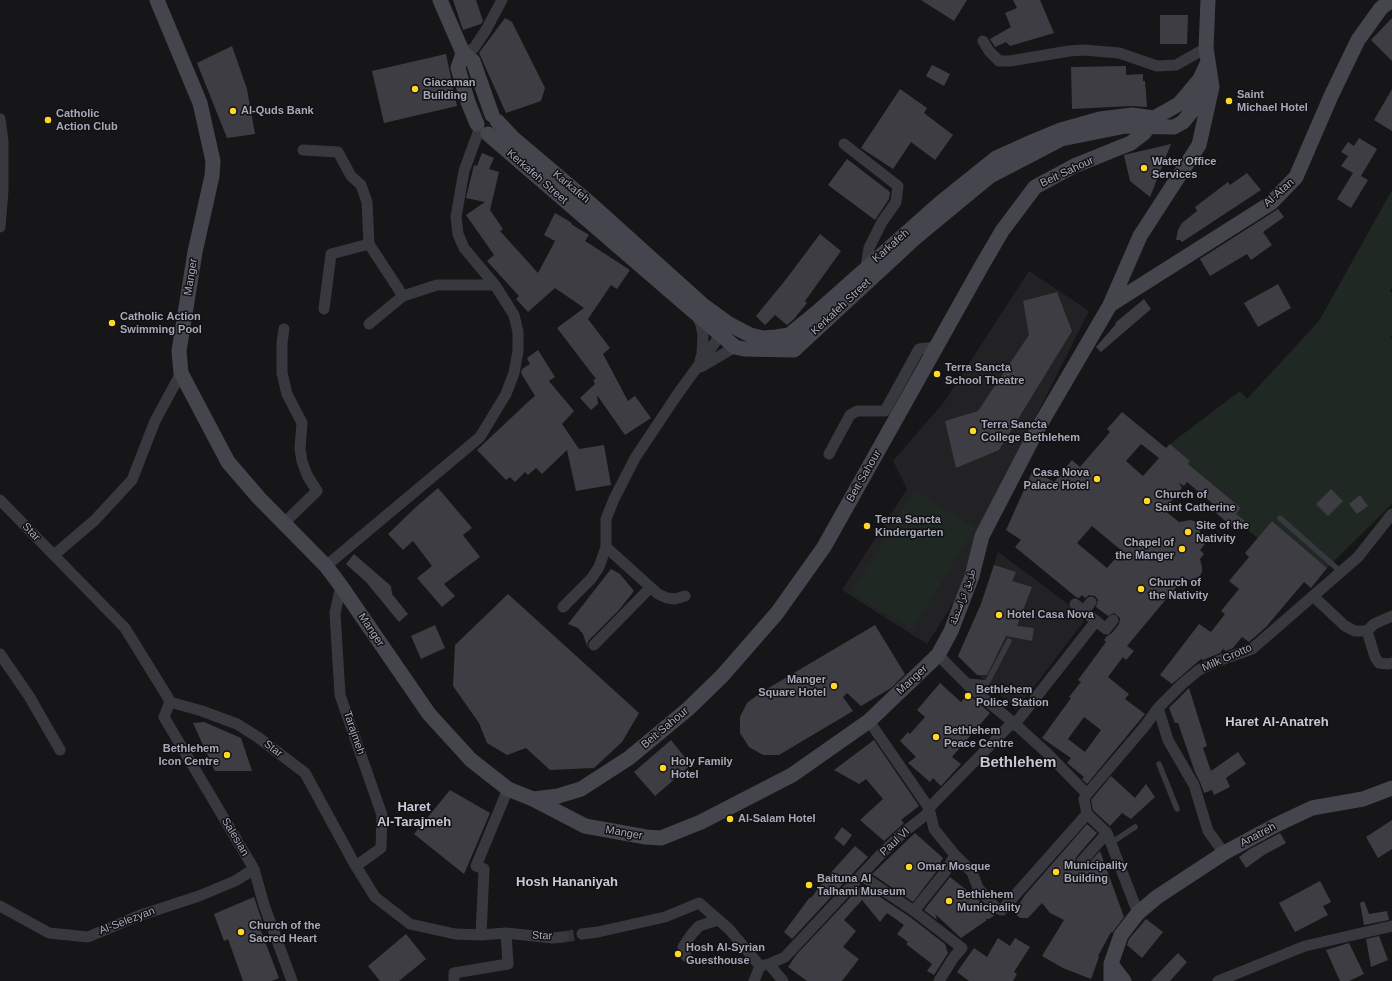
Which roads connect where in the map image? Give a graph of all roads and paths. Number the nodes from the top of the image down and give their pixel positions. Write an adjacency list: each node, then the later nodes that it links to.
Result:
1 (157, 0): 33 (street, Manger)
2 (440, 0): 8 (street, Karkafeh)
3 (502, 0): 8 (street)
4 (1208, 0): 7 (street)
5 (1392, 0): 24 (street, Al-Atan)
6 (983, 41): 7 (street)
7 (1206, 48): 9 (street)
8 (463, 52): 12 (street, Karkafeh); 15 (street)
9 (1207, 64): 10 (street); 14 (street, Beit Sahour)
10 (1212, 87): 11 (street); 17 (street)
11 (1188, 116): 14 (street); 14 (street); 17 (street)
12 (494, 118): 15 (street); 29 (street, Karkafeh)
13 (0, 119): 19 (street)
14 (1156, 119): 21 (street, Karkafeh); 31 (street, Beit Sahour)
15 (481, 130): 22 (street); 26 (street, Kerkafeh Street)
16 (844, 144): 21 (street)
17 (1199, 145): 24 (street, طريق تراسنطة)
18 (303, 150): 20 (street)
19 (0, 227)
20 (369, 244): 23 (street); 25 (street)
21 (870, 272): 29 (street, Karkafeh); 30 (street, Kerkafeh Street)
22 (495, 285): 23 (street); 41 (street)
23 (403, 296): 27 (street)
24 (1110, 305): 56 (street, طريق تراسنطة)
25 (324, 309)
26 (696, 315): 29 (street, Kerkafeh Street); 32 (street)
27 (369, 324)
28 (284, 329): 38 (street)
29 (724, 329): 30 (street, Kerkafeh Street); 32 (street)
30 (735, 346): 32 (street)
31 (936, 347): 34 (street); 68 (street, Beit Sahour)
32 (696, 370): 39 (street)
33 (181, 373): 38 (street, Manger); 40 (street)
34 (829, 454)
35 (0, 500): 40 (street, Star)
36 (1392, 514): 42 (street, Milk Grotto)
37 (1280, 518): 42 (lane)
38 (284, 523): 41 (street, Manger)
39 (606, 547): 44 (street); 48 (street)
40 (54, 555): 59 (street, Star)
41 (326, 566): 43 (street, Manger)
42 (1342, 572): 46 (street, Milk Grotto)
43 (341, 586): 66 (street, Manger); 77 (street, Tarajmeh)
44 (650, 588): 45 (street); 54 (street)
45 (685, 596)
46 (1313, 596): 52 (street); 60 (street, Milk Grotto)
47 (1091, 602): 51 (street)
48 (563, 607)
49 (1392, 616): 52 (street)
50 (1113, 620): 51 (street)
51 (1096, 621): 62 (street, Paul VI)
52 (1367, 631): 57 (street)
53 (1009, 641): 58 (lane)
54 (594, 645)
55 (0, 654): 63 (street)
56 (938, 655): 58 (street); 61 (street, Manger)
57 (1392, 663)
58 (965, 681): 62 (street)
59 (170, 702): 77 (street, Star); 78 (street, Salesian)
60 (1158, 708): 67 (street, Milk Grotto); 74 (street)
61 (869, 721): 68 (street, Manger); 69 (street)
62 (1015, 724): 67 (street); 69 (street, Paul VI)
63 (60, 750)
64 (1159, 764): 70 (lane)
65 (1392, 788): 74 (street, Anatreh)
66 (508, 790): 68 (street, Manger); 87 (street)
67 (1087, 794): 71 (street)
68 (533, 799)
69 (929, 808): 75 (street); 79 (street, Paul VI)
70 (1177, 809)
71 (1087, 814): 73 (street); 75 (street)
72 (1135, 827): 73 (lane)
73 (1109, 838): 76 (street); 82 (street)
74 (1224, 853): 82 (street, Anatreh)
75 (955, 855): 81 (street)
76 (1082, 861)
77 (356, 866): 87 (street, Star)
78 (254, 869): 80 (street, Al-Selezyan); 92 (street, Salesian)
79 (862, 876): 81 (street); 91 (street)
80 (0, 906)
81 (914, 911): 96 (street)
82 (1138, 913): 90 (street, Anatreh)
83 (718, 920): 86 (street); 89 (street); 91 (street)
84 (1392, 926): 99 (street)
85 (506, 934): 87 (street, Star); 88 (street, Star); 93 (street)
86 (582, 934)
87 (481, 935)
88 (563, 937)
89 (686, 956)
90 (1112, 964): 97 (street, Anatreh); 98 (street)
91 (764, 965): 94 (street); 95 (street)
92 (292, 981)
93 (454, 981)
94 (754, 981)
95 (783, 981)
96 (939, 981)
97 (1111, 981)
98 (1124, 981)
99 (1218, 981)

